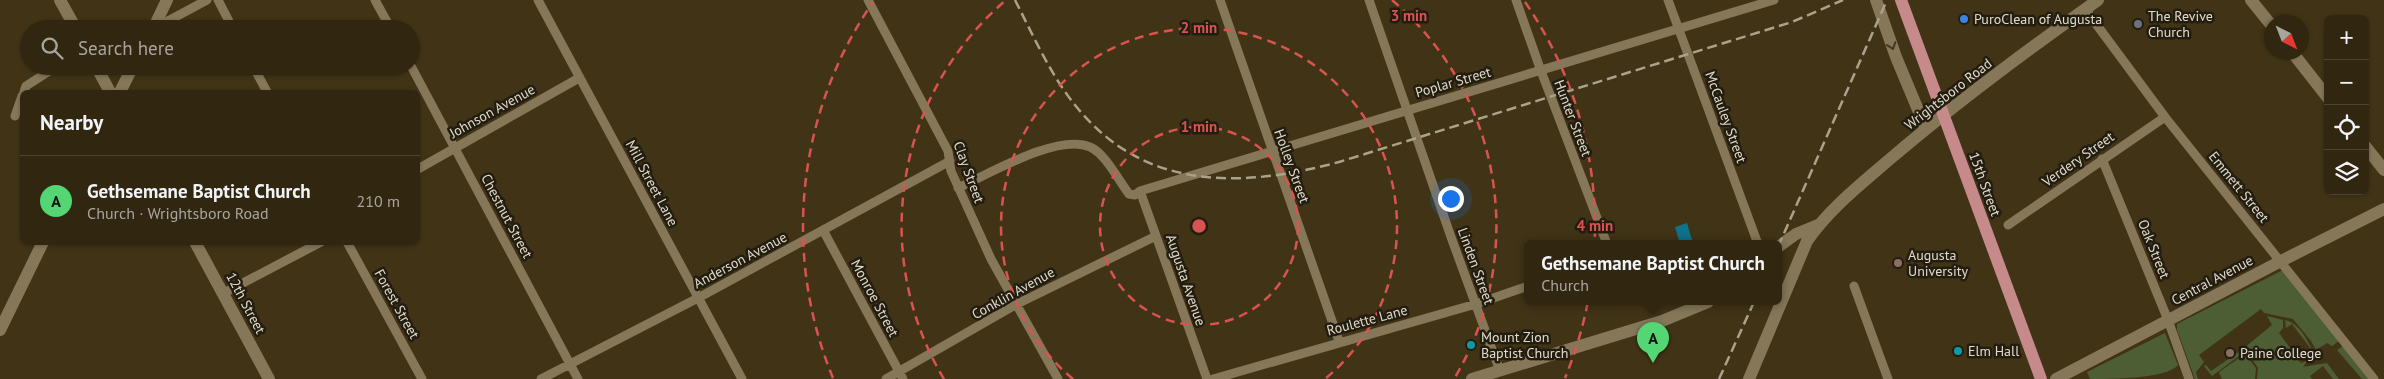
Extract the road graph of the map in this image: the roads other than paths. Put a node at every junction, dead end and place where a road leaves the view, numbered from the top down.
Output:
1 (60, 0) edge
2 (167, 0) edge
3 (207, 0) edge
4 (218, 0) edge
5 (375, 0) edge
6 (538, 0) edge
7 (868, 0) edge
8 (1220, 0) edge
9 (1369, 0) edge
10 (1516, 0) edge
11 (1668, 0) edge
12 (1774, 0) edge
13 (1876, 0) edge
14 (1901, 0) edge
15 (2098, 0) edge
16 (2251, 0) edge
17 (2085, 9) junction
18 (2264, 16) edge
19 (71, 20) edge
20 (157, 20) edge
21 (170, 20) edge
22 (228, 20) edge
23 (386, 20) edge
24 (1678, 28) junction
25 (2298, 60) edge
26 (1541, 71) junction
27 (43, 75) edge
28 (101, 75) edge
29 (128, 75) edge
30 (258, 75) edge
31 (416, 75) edge
32 (579, 78) junction
33 (24, 90) edge
34 (109, 90) edge
35 (121, 90) edge
36 (266, 90) edge
37 (2324, 93) edge
38 (20, 102) edge
39 (1406, 110) junction
40 (15, 116) dead end
41 (2165, 117) junction
42 (1926, 129) junction
43 (454, 148) junction
44 (2368, 150) edge
45 (1272, 151) junction
46 (2102, 159) junction
47 (950, 161) junction
48 (420, 168) edge
49 (2384, 170) edge
50 (958, 188) junction
51 (1140, 191) junction
52 (2384, 209) edge
53 (1821, 222) junction
54 (2008, 225) dead end
55 (823, 230) junction
56 (1156, 236) junction
57 (1605, 240) edge
58 (1757, 240) edge
59 (1782, 244) edge
60 (41, 245) edge
61 (197, 245) edge
62 (315, 245) edge
63 (350, 245) edge
64 (2280, 260) junction
65 (1854, 286) dead end
66 (1524, 287) edge
67 (224, 293) junction
68 (698, 298) junction
69 (1782, 300) edge
70 (1017, 304) junction
71 (1476, 304) junction
72 (1701, 305) edge
73 (1780, 305) edge
74 (2168, 320) junction
75 (1, 325) edge
76 (1339, 341) junction
77 (569, 363) junction
78 (1500, 370) junction
79 (901, 376) edge
80 (267, 379) edge
81 (422, 379) edge
82 (541, 379) edge
83 (578, 379) edge
84 (742, 379) edge
85 (886, 379) edge
86 (1058, 379) edge
87 (1207, 379) edge
88 (1213, 379) edge
89 (1472, 379) edge
90 (1749, 379) edge
91 (1888, 379) edge
92 (2041, 379) edge
93 (2056, 379) edge
94 (2188, 379) edge
95 (2374, 379) edge

1 - 19 main road
2 - 20 main road
3 - 21 street
4 - 22 street
5 - 23 street
6 - 32 street, Mill Street Lane
7 - 47 street, Clay Street
8 - 45 street, Holley Street
9 - 39 street, Linden Street
10 - 26 street, Hunter Street
11 - 24 street, McCauley Street
12 - 24 street, Poplar Street
13 -> 42 main road
14 - 92 main road, 15th Street
15 - 17 main road, Wrightsboro Road
16 - 18 main road
17 - 41 street, Emmett Street
17 - 42 main road, Wrightsboro Road
24 - 26 street, Poplar Street
24 - 58 street, McCauley Street
25 - 37 main road
26 - 39 street, Poplar Street
26 - 57 street, Hunter Street
27 - 33 street
28 - 34 main road
29 - 35 main road
30 - 36 street
31 - 43 street, Chestnut Street
32 - 43 street, Johnson Avenue
32 - 68 street, Mill Street Lane
38 - 40 street
39 - 45 street, Poplar Street
39 - 71 street, Linden Street
41 - 46 street, Verdery Street
41 - 64 street, Emmett Street
42 - 53 main road, Wrightsboro Road
43 - 48 street, Johnson Avenue
43 - 77 street, Chestnut Street
44 - 49 main road
45 - 51 street, Poplar Street
45 - 76 street, Holley Street
46 - 54 street, Verdery Street
46 - 74 street, Oak Street
47 - 50 street, Clay Street
47 - 55 street, Anderson Avenue
50 - 51 street
50 - 70 street, Clay Street
51 - 56 street, Augusta Avenue
52 - 64 main road, Central Avenue
53 - 59 main road, Wrightsboro Road
53 - 69 main road
55 - 68 street, Anderson Avenue
55 - 79 street, Monroe Street
56 - 70 street, Conklin Avenue
56 - 87 street, Augusta Avenue
60 - 75 main road
61 - 67 main road, 12th Street
62 - 67 street
63 - 81 street, Forest Street
64 - 74 main road, Central Avenue
64 - 95 street, Emmett Street
65 - 91 street
66 - 71 street, Roulette Lane
67 - 80 main road, 12th Street
68 - 77 street, Anderson Avenue
68 - 84 street, Mill Street Lane
70 - 79 street, Conklin Avenue
70 - 86 street, Clay Street
71 - 76 street, Roulette Lane
71 - 78 street, Linden Street
72 - 78 main road
73 - 90 main road
74 - 93 main road, Central Avenue
74 - 94 street, Oak Street
76 - 88 street, Roulette Lane
77 - 82 street, Anderson Avenue
77 - 83 street, Chestnut Street
78 - 89 main road
79 - 85 street, Conklin Avenue

